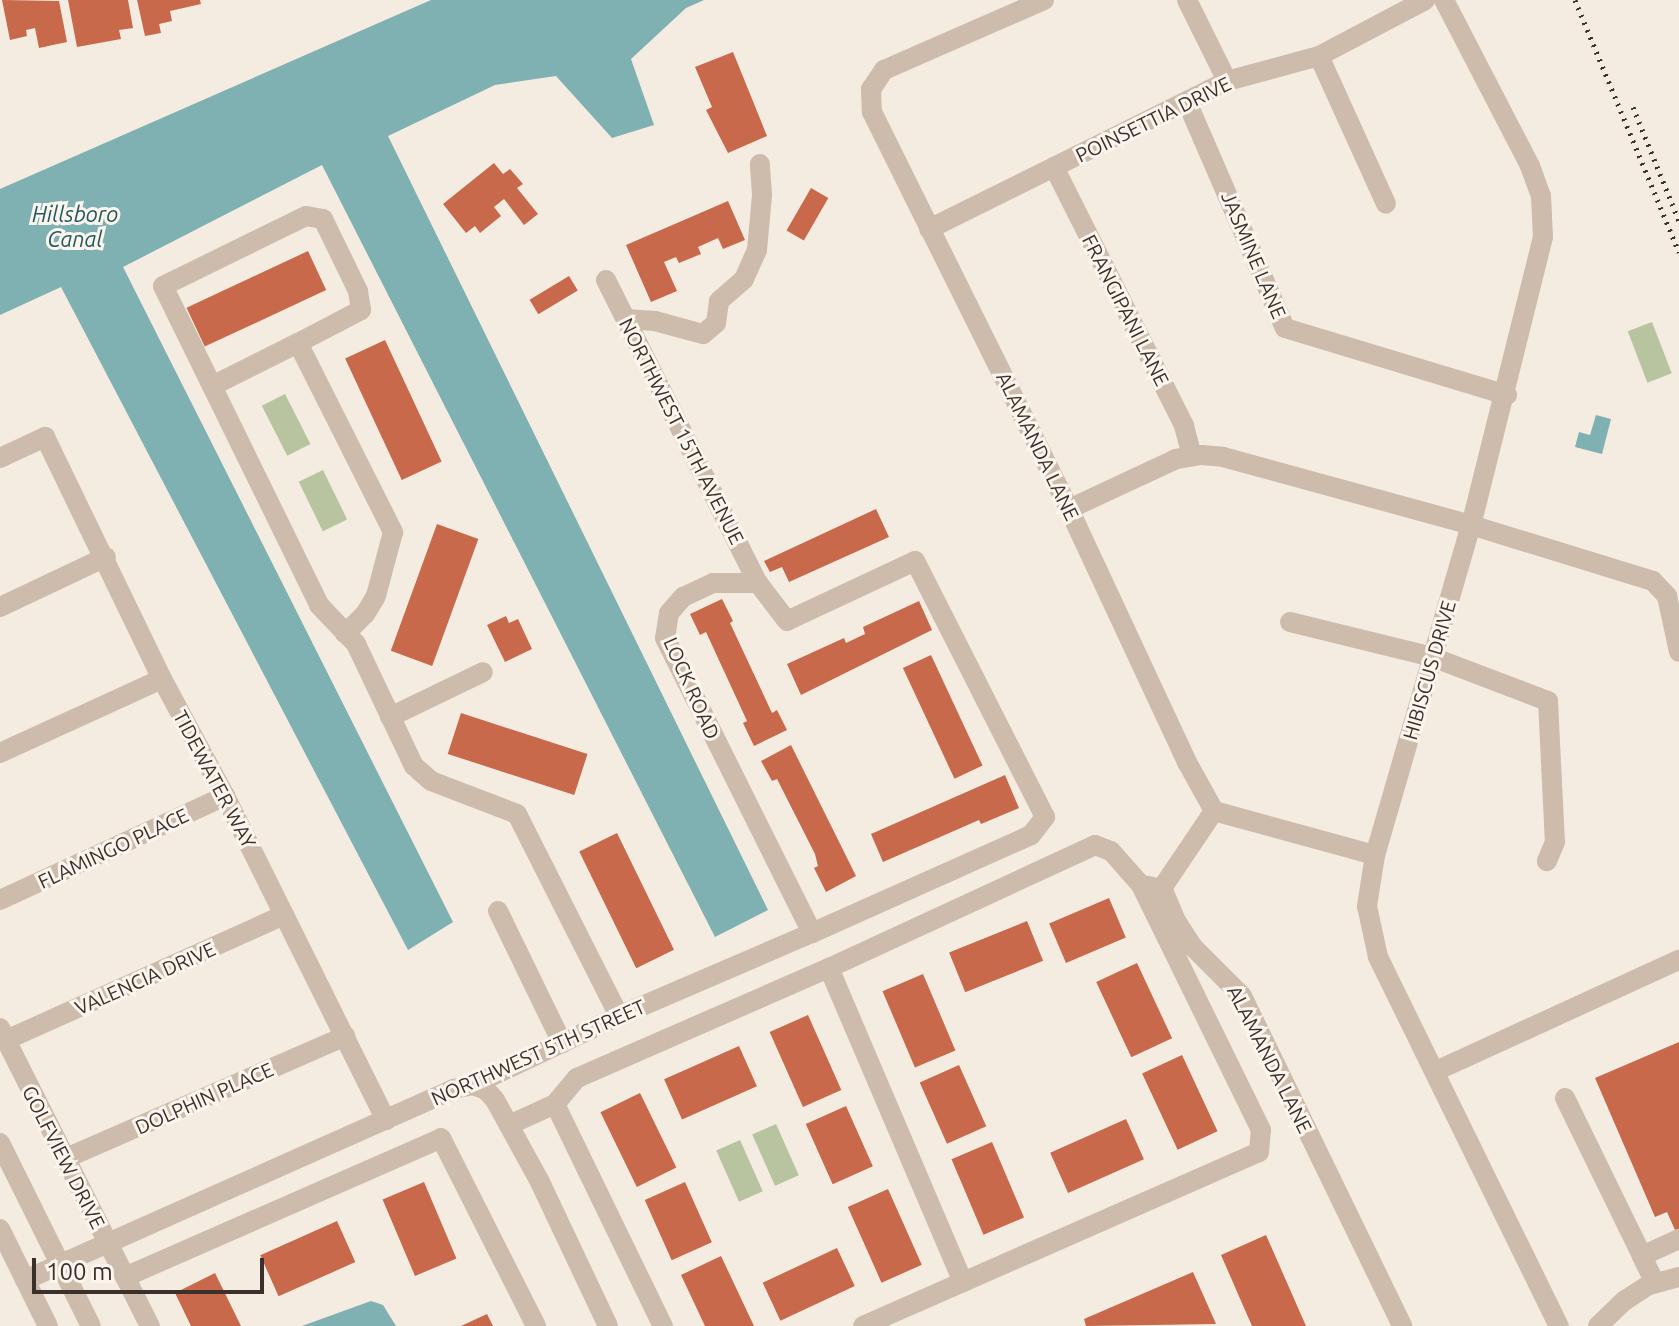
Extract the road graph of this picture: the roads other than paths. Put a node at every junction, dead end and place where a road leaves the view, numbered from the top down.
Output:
1 (1044, 0) edge
2 (1187, 0) edge
3 (1425, 0) edge
4 (1444, 0) edge
5 (1319, 56) junction
6 (1227, 81) junction
7 (1187, 102) junction
8 (760, 164) dead end
9 (1054, 167) junction
10 (1386, 204) dead end
11 (929, 229) junction
12 (606, 280) dead end
13 (626, 319) junction
14 (298, 343) junction
15 (212, 386) junction
16 (1507, 395) junction
17 (1192, 455) junction
18 (0, 458) edge
19 (1069, 509) junction
20 (1471, 525) junction
21 (106, 557) junction
22 (758, 583) junction
23 (0, 607) edge
24 (1290, 622) dead end
25 (345, 634) junction
26 (1679, 652) edge
27 (1432, 657) junction
28 (483, 672) dead end
29 (162, 679) junction
30 (390, 717) junction
31 (0, 753) edge
32 (225, 796) junction
33 (1214, 811) junction
34 (1375, 855) junction
35 (1547, 861) dead end
36 (1141, 885) junction
37 (1162, 888) junction
38 (0, 900) edge
39 (498, 911) dead end
40 (284, 915) junction
41 (812, 933) junction
42 (1679, 960) edge
43 (829, 968) junction
44 (619, 1016) junction
45 (3, 1034) edge
46 (345, 1036) junction
47 (562, 1043) junction
48 (1436, 1071) junction
49 (473, 1085) junction
50 (1565, 1098) dead end
51 (555, 1104) junction
52 (386, 1120) junction
53 (509, 1125) junction
54 (0, 1143) edge
55 (64, 1159) junction
56 (0, 1229) edge
57 (1679, 1239) edge
58 (108, 1241) junction
59 (1642, 1256) junction
60 (60, 1265) junction
61 (125, 1277) junction
62 (1679, 1277) edge
63 (25, 1280) junction
64 (963, 1282) junction
65 (1655, 1283) junction
66 (48, 1326) edge
67 (91, 1326) edge
68 (150, 1326) edge
69 (536, 1326) edge
70 (608, 1326) edge
71 (663, 1326) edge
72 (863, 1326) edge
73 (1402, 1326) edge
74 (1559, 1326) edge
75 (1598, 1326) edge

1 - 11 street, ALAMANDA LANE
2 - 6 street
3 - 5 street, POINSETTIA DRIVE
4 - 16 street, HIBISCUS DRIVE
5 - 6 street, POINSETTIA DRIVE
5 - 10 street
6 - 7 street, POINSETTIA DRIVE
7 - 9 street, POINSETTIA DRIVE
7 - 16 street, JASMINE LANE
8 - 13 street
9 - 11 street, POINSETTIA DRIVE
9 - 17 street, FRANGIPANI LANE
11 - 19 street, ALAMANDA LANE
12 - 13 street, NORTHWEST 15TH AVENUE
13 - 22 street, NORTHWEST 15TH AVENUE
14 - 15 street
14 - 15 street
14 - 25 street
15 - 25 street
16 - 20 street, HIBISCUS DRIVE
17 - 19 street
17 - 20 street
18 - 21 street, TIDEWATER WAY
19 - 33 street, ALAMANDA LANE
20 - 26 street
20 - 27 street, HIBISCUS DRIVE
21 - 23 street
21 - 29 street, TIDEWATER WAY
22 - 41 street, LOCK ROAD
22 - 41 street, NORTHWEST 5TH STREET
24 - 27 street
25 - 30 street
27 - 34 street, HIBISCUS DRIVE
27 - 35 street
28 - 30 street
29 - 31 street
29 - 32 street, TIDEWATER WAY
30 - 44 street
32 - 38 street, FLAMINGO PLACE
32 - 40 street, TIDEWATER WAY
33 - 34 street
33 - 37 street
34 - 48 street, HIBISCUS DRIVE
36 - 37 street
36 - 43 street
36 - 64 street
37 - 73 street, ALAMANDA LANE
39 - 47 street
40 - 45 street, VALENCIA DRIVE
40 - 46 street, TIDEWATER WAY
41 - 44 street, NORTHWEST 5TH STREET
42 - 48 street
43 - 51 street
43 - 64 street
44 - 47 street, NORTHWEST 5TH STREET
45 - 55 street, GOLFVIEW DRIVE
46 - 52 street, TIDEWATER WAY
46 - 55 street, DOLPHIN PLACE
47 - 49 street, NORTHWEST 5TH STREET
48 - 74 street, HIBISCUS DRIVE
49 - 52 street, NORTHWEST 5TH STREET
49 - 53 street
50 - 59 street
51 - 53 street
51 - 71 street
52 - 58 street, NORTHWEST 5TH STREET
53 - 70 street
54 - 60 street
55 - 58 street, GOLFVIEW DRIVE
56 - 63 street
57 - 59 street
58 - 60 street, NORTHWEST 5TH STREET
58 - 61 street, GOLFVIEW DRIVE
59 - 65 street
60 - 63 street, NORTHWEST 5TH STREET
60 - 67 street
61 - 68 street, GOLFVIEW DRIVE
61 - 69 street
62 - 65 street
63 - 66 street
64 - 72 street
65 - 75 street

